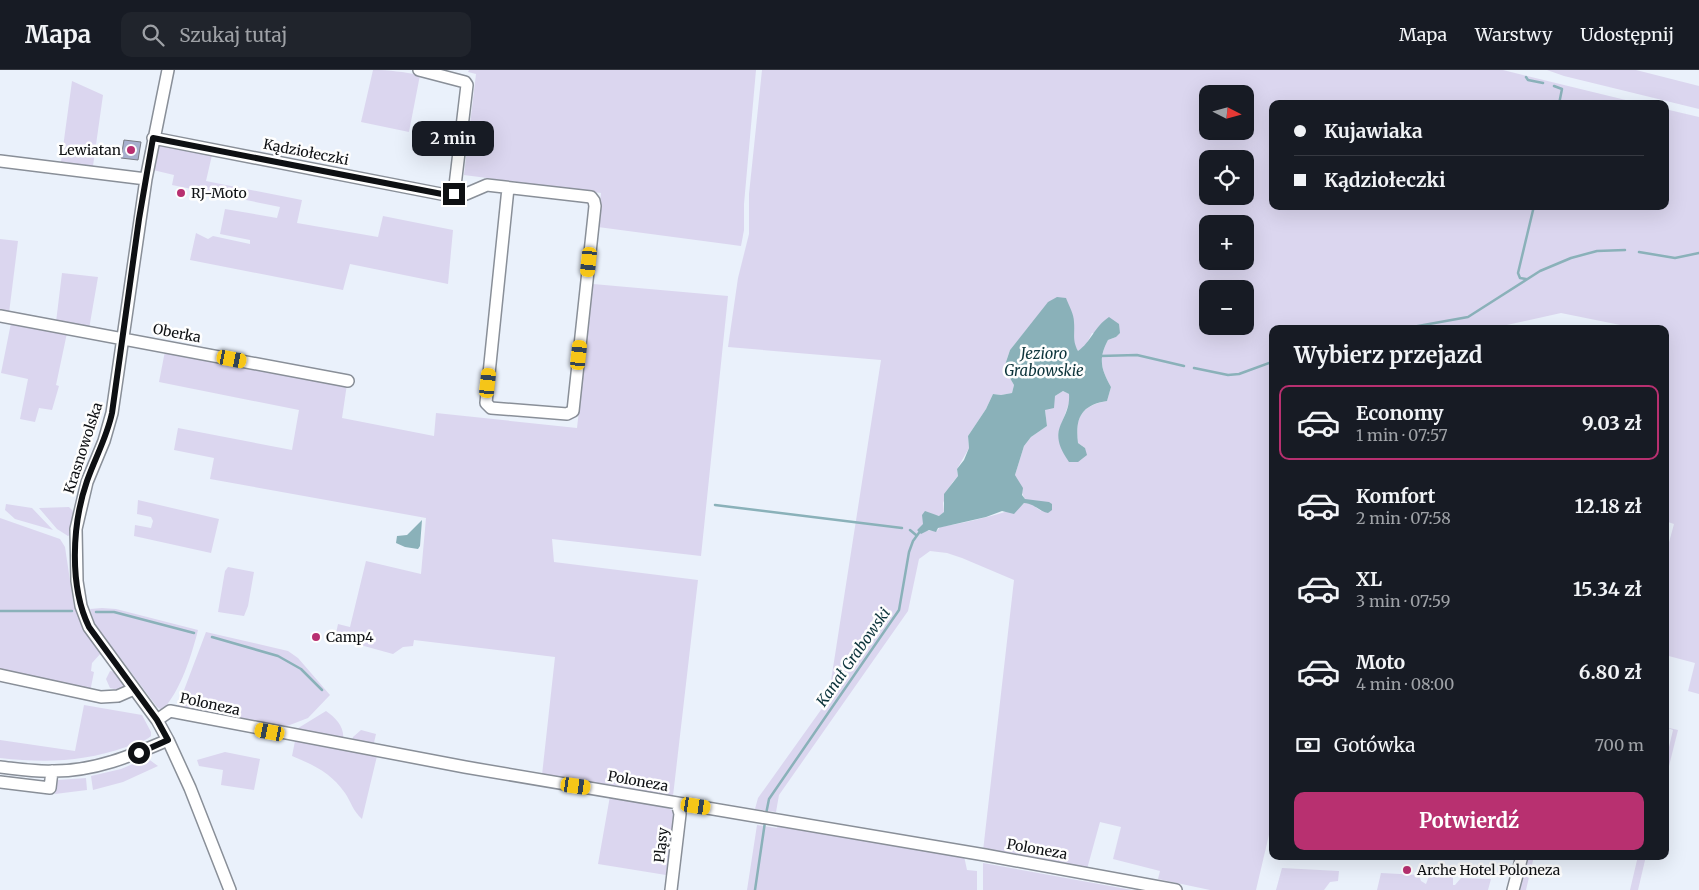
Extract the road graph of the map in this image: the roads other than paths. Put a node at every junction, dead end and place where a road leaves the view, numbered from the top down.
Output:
1 (168, 70) edge
2 (419, 70) edge
3 (153, 138) junction
4 (0, 161) edge
5 (146, 179) junction
6 (508, 188) junction
7 (454, 194) junction
8 (0, 316) edge
9 (122, 339) junction
10 (348, 381) dead end
11 (0, 675) edge
12 (134, 689) junction
13 (157, 720) junction
14 (168, 740) junction
15 (0, 767) edge
16 (52, 772) junction
17 (0, 782) edge
18 (677, 803) junction
19 (1521, 860) edge
20 (230, 890) edge
21 (671, 890) edge
22 (1176, 890) edge
23 (1513, 890) edge

1 - 3 street, Krasnowolska
2 - 7 street
3 - 5 street, Krasnowolska
3 - 7 street, Kądziołeczki
4 - 5 street
5 - 9 street, Krasnowolska
6 - 6 street, Kądziołeczki
6 - 7 street, Kądziołeczki
8 - 9 street, Oberka
9 - 10 street, Oberka
9 - 12 street, Krasnowolska
11 - 12 street
12 - 13 street, Krasnowolska
13 - 14 street, Krasnowolska
13 - 18 street, Poloneza
14 - 16 street
14 - 20 street, Krasnowolska
15 - 16 street
16 - 17 street
18 - 21 street, Pląsy
18 - 22 street, Poloneza
19 - 23 street

